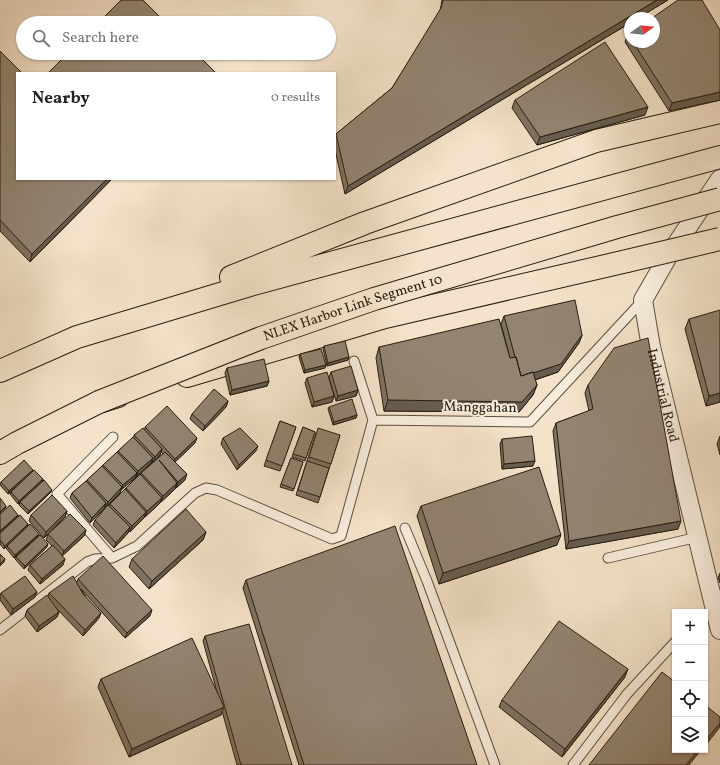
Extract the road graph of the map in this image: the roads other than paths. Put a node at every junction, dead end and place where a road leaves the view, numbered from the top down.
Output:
1 (720, 112) edge
2 (720, 157) edge
3 (720, 180) edge
4 (720, 199) edge
5 (720, 239) edge
6 (643, 300) junction
7 (77, 337) junction
8 (354, 361) dead end
9 (0, 370) edge
10 (99, 402) junction
11 (373, 420) junction
12 (113, 437) dead end
13 (0, 453) edge
14 (405, 528) dead end
15 (698, 537) junction
16 (112, 558) junction
17 (608, 558) dead end
18 (710, 613) edge
19 (0, 630) edge
20 (720, 630) edge
21 (672, 645) edge
22 (495, 765) edge
23 (573, 765) edge

1 - 7 highway
2 - 7 highway
3 - 6 street
4 - 10 highway, NLEX Harbor Link Segment 10, bridge
5 - 10 highway, bridge
6 - 11 lane, Manggahan
6 - 15 street, Industrial Road
7 - 9 highway
8 - 11 lane
10 - 13 highway, NLEX Harbor Link Segment 10
11 - 16 lane
12 - 16 lane
14 - 22 lane
15 - 17 lane
15 - 18 street, Industrial Road
16 - 19 lane
18 - 20 street, Industrial Road
21 - 23 lane

